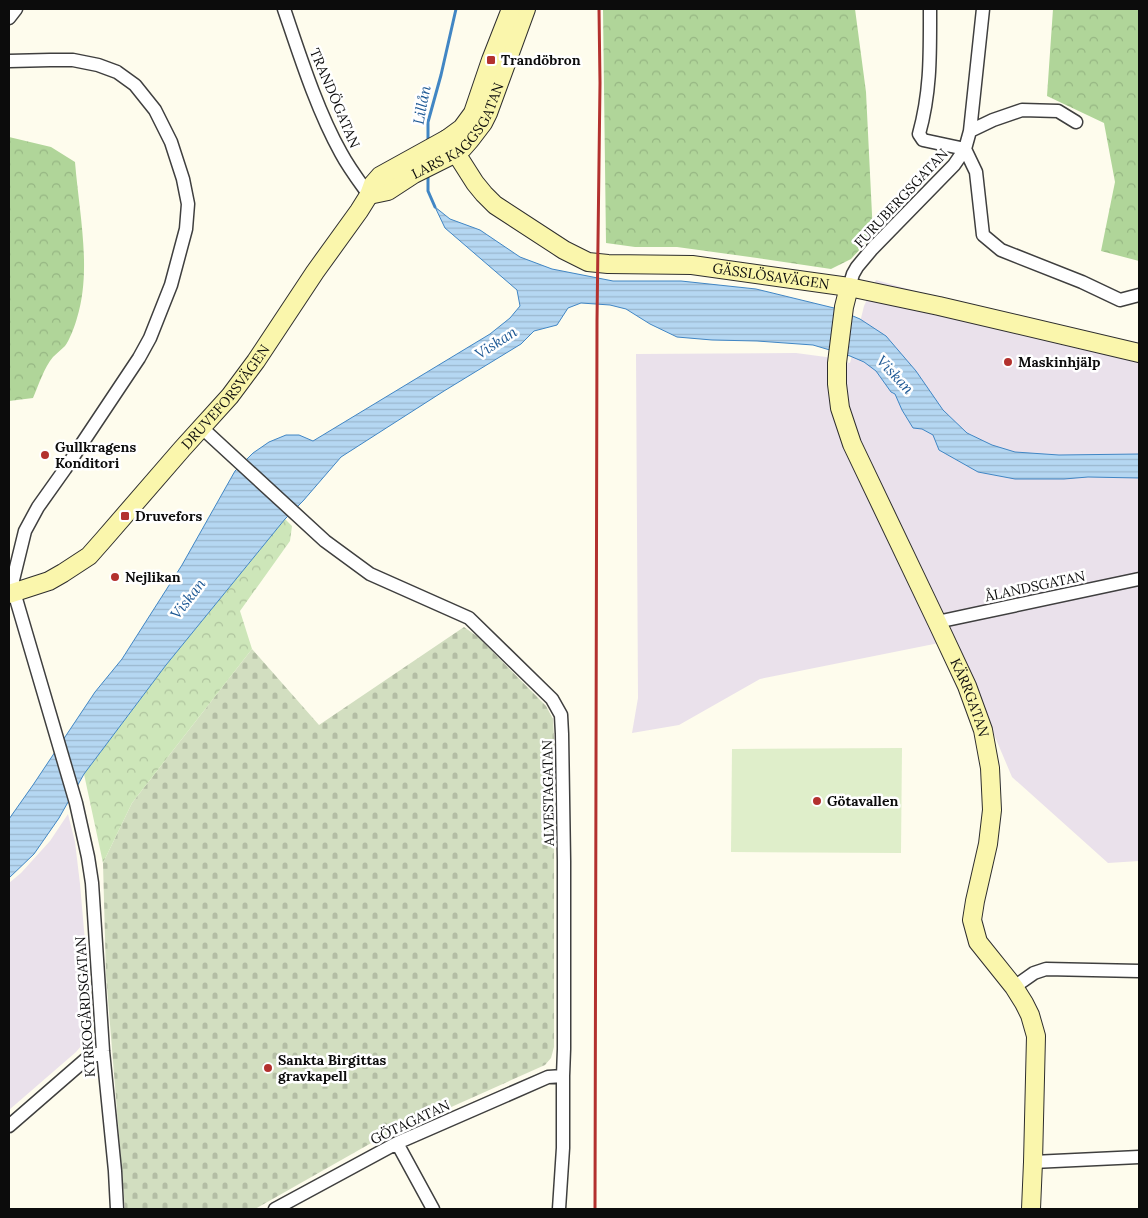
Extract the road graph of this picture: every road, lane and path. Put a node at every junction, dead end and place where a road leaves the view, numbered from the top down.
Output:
1 (16, 9) edge
2 (284, 9) edge
3 (511, 9) edge
4 (526, 9) edge
5 (930, 9) edge
6 (983, 9) edge
7 (9, 18) edge
8 (9, 62) edge
9 (1076, 122) dead end
10 (970, 131) junction
11 (445, 149) junction
12 (965, 149) junction
13 (369, 195) junction
14 (850, 287) junction
15 (1139, 295) edge
16 (1139, 354) edge
17 (201, 427) junction
18 (1139, 579) edge
19 (11, 593) edge
20 (937, 622) junction
21 (1139, 971) edge
22 (1014, 987) junction
23 (103, 1051) junction
24 (563, 1076) junction
25 (9, 1126) edge
26 (396, 1143) junction
27 (1139, 1157) edge
28 (1034, 1162) junction
29 (117, 1209) edge
30 (275, 1209) edge
31 (433, 1209) edge
32 (559, 1209) edge
33 (1031, 1209) edge

1 - 7 street
2 - 13 street, TRANDÖGATAN
3 - 11 street, LARS KAGGSGATAN
4 - 11 street, LARS KAGGSGATAN
5 - 12 street
6 - 10 street, FURUBERGSGATAN
8 - 19 street
9 - 10 street
10 - 12 street, FURUBERGSGATAN
11 - 13 street, DRUVEFORSVÄGEN
11 - 14 street, GÄSSLÖSAVÄGEN
12 - 14 street, FURUBERGSGATAN
12 - 15 street
13 - 17 street, DRUVEFORSVÄGEN
14 - 16 street, GÄSSLÖSAVÄGEN
14 - 20 street, KÄRRGATAN
17 - 19 street, DRUVEFORSVÄGEN
17 - 24 street, ALVESTAGATAN
18 - 20 street, ÅLANDSGATAN
19 - 23 street, KYRKOGÅRDSGATAN
20 - 22 street, KÄRRGATAN
21 - 22 street
22 - 28 street, KÄRRGATAN
23 - 25 street
23 - 29 street, KYRKOGÅRDSGATAN
24 - 26 street, GÖTAGATAN
24 - 32 street, ALVESTAGATAN
26 - 30 street, GÖTAGATAN
26 - 31 street
27 - 28 street
28 - 33 street, KÄRRGATAN

